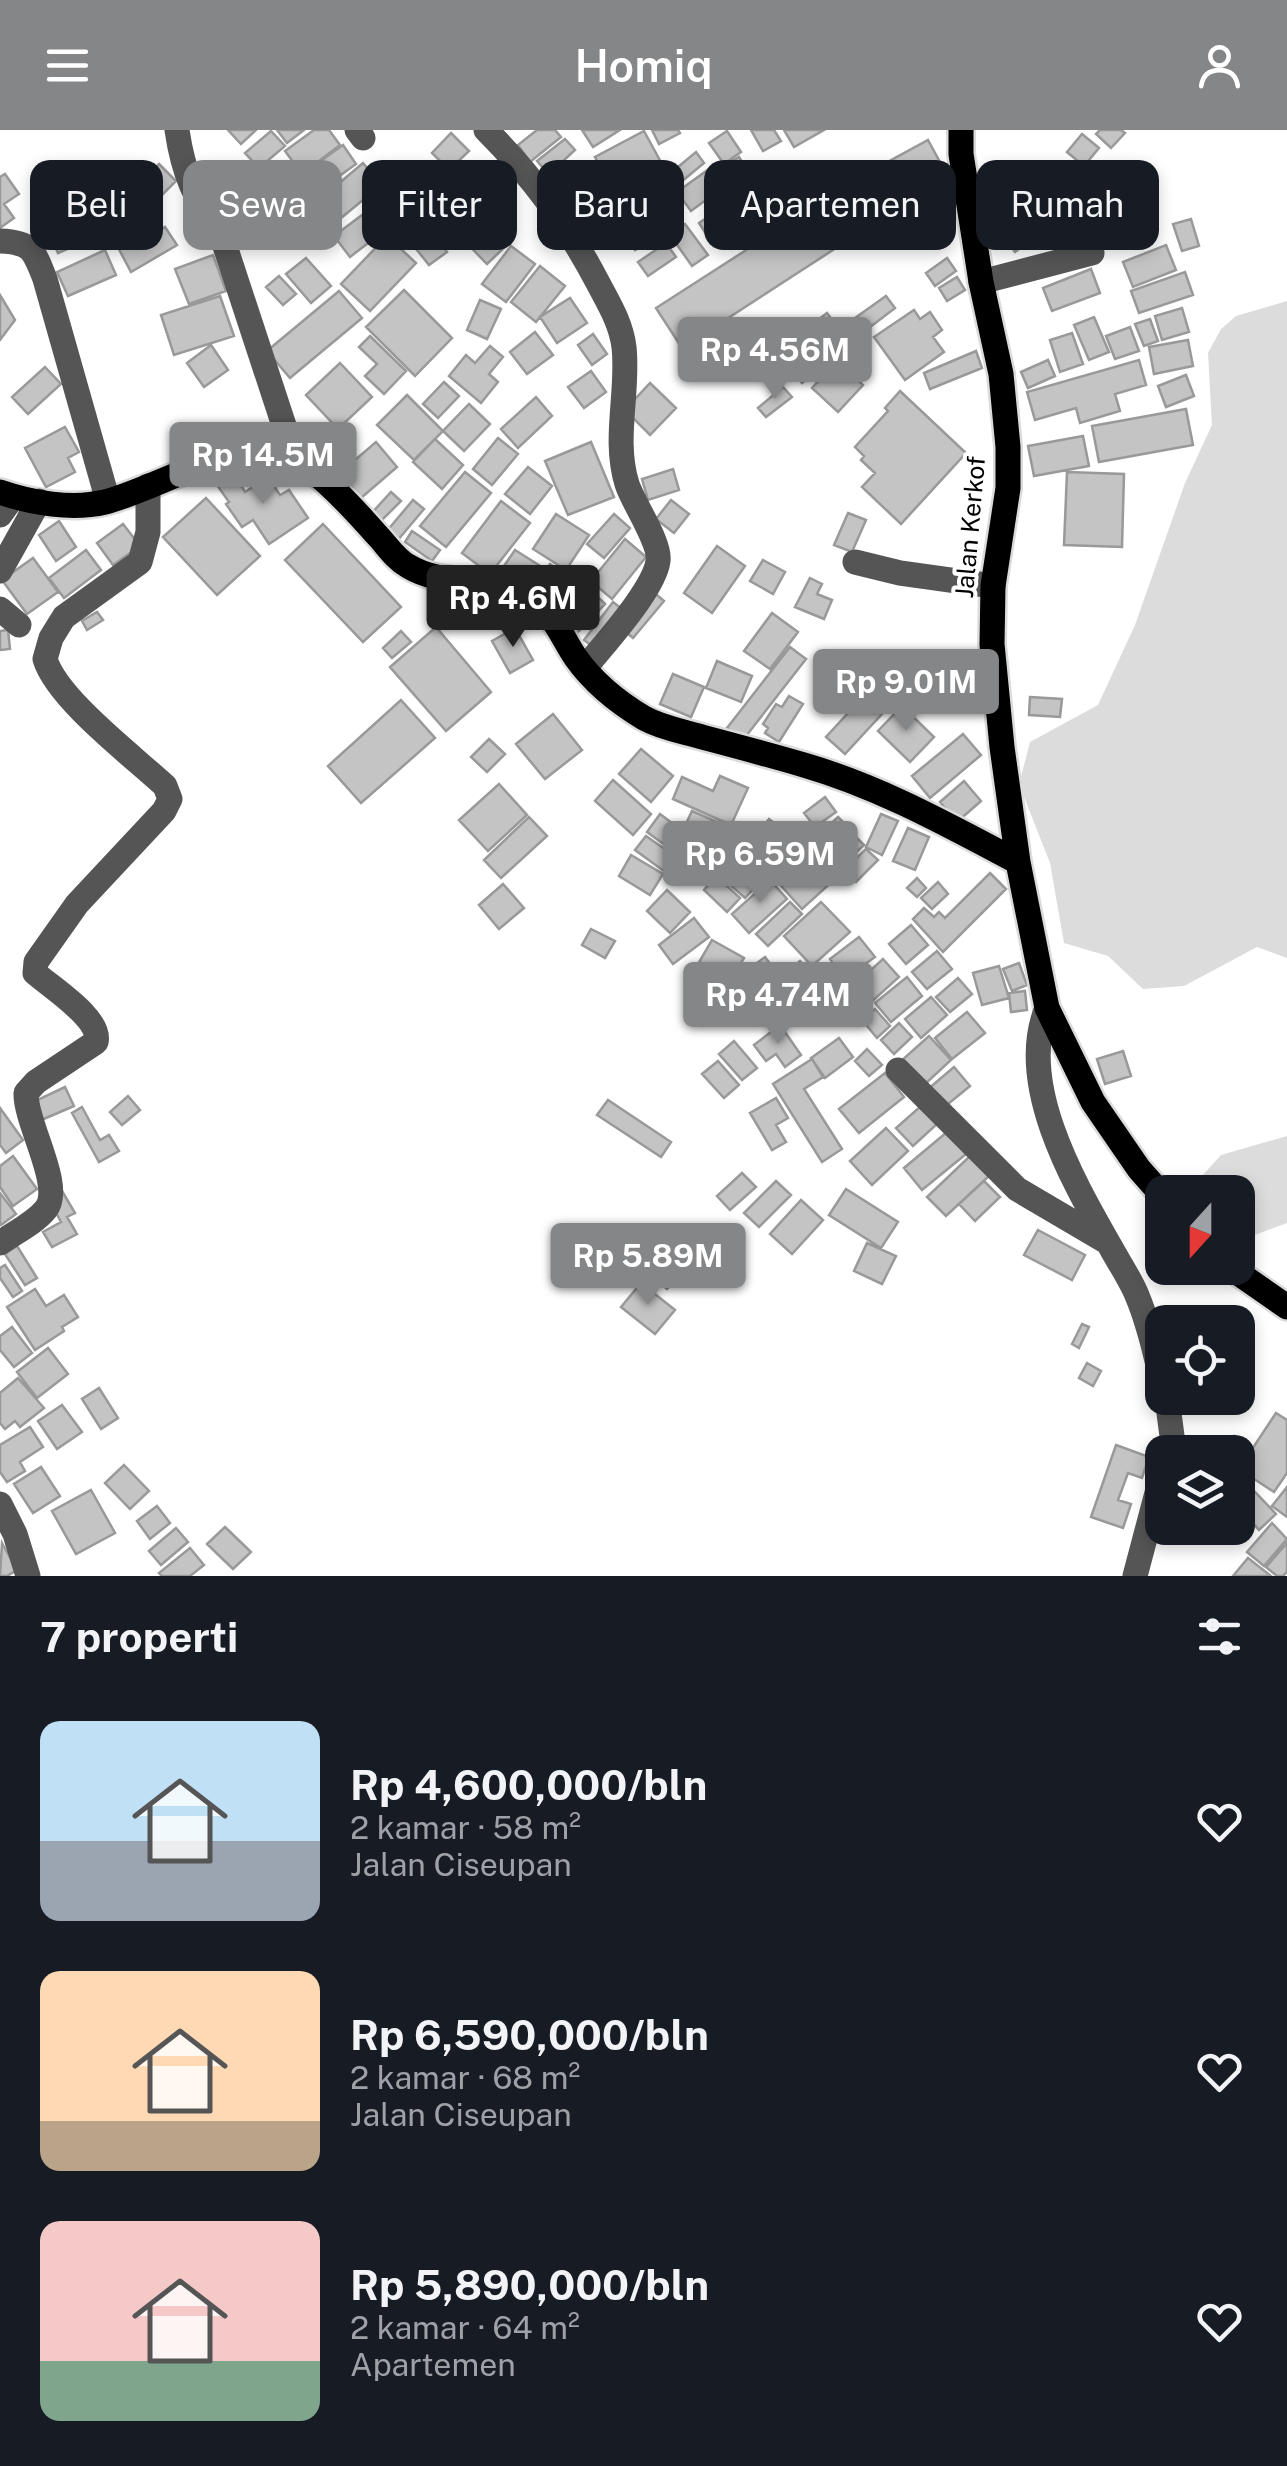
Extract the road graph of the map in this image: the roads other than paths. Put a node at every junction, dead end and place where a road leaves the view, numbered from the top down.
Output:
1 (178, 130) edge
2 (486, 130) edge
3 (961, 130) edge
4 (976, 208) edge
5 (971, 210) junction
6 (0, 241) edge
7 (1092, 254) dead end
8 (982, 282) junction
9 (294, 460) junction
10 (148, 486) junction
11 (13, 501) edge
12 (108, 501) junction
13 (855, 562) dead end
14 (0, 571) edge
15 (993, 586) junction
16 (585, 668) junction
17 (1018, 862) junction
18 (1047, 1008) junction
19 (898, 1070) dead end
20 (1145, 1176) edge
21 (1108, 1242) junction
22 (0, 1243) edge
23 (1255, 1285) edge
24 (1287, 1307) edge
25 (1145, 1325) edge
26 (0, 1504) edge
27 (1145, 1536) edge
28 (28, 1576) edge
29 (1134, 1576) edge

1 - 9 street
2 - 16 street
3 - 5 main road, Jalan Kerkof
4 - 5 street
5 - 8 main road, Jalan Kerkof
6 - 12 street
7 - 8 street
8 - 15 main road, Jalan Kerkof
9 - 10 main road
9 - 16 main road
10 - 12 main road
10 - 22 street
11 - 12 main road
11 - 14 street
13 - 15 street
15 - 17 main road, Jalan Kerkof
16 - 17 main road
17 - 18 main road, Jalan Kerkof
18 - 20 main road, Jalan Kerkof
18 - 21 street
19 - 21 street
21 - 25 street
23 - 24 main road
26 - 28 street
27 - 29 street

